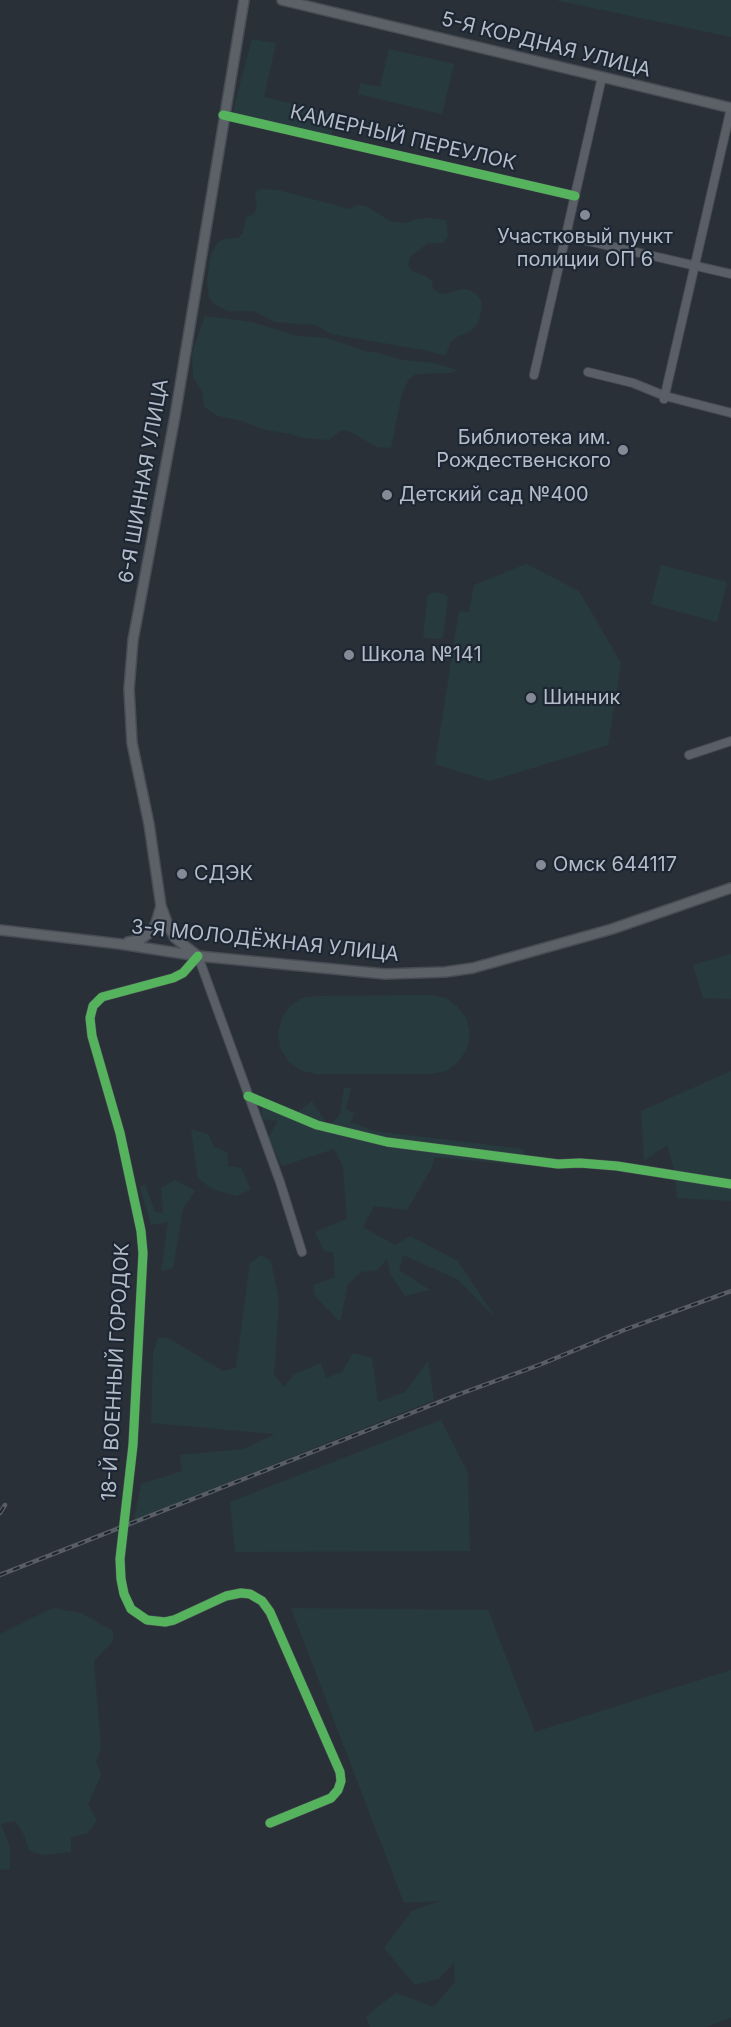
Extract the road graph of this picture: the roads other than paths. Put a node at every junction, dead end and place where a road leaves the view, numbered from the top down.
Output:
1 (244, 0) edge
2 (282, 0) edge
3 (602, 77) junction
4 (731, 108) edge
5 (224, 115) junction
6 (575, 196) junction
7 (566, 236) junction
8 (695, 265) junction
9 (731, 274) edge
10 (588, 372) dead end
11 (534, 375) dead end
12 (664, 397) junction
13 (731, 413) edge
14 (731, 741) edge
15 (689, 755) dead end
16 (731, 888) edge
17 (161, 906) junction
18 (0, 930) edge
19 (120, 944) junction
20 (198, 956) junction
21 (248, 1096) junction
22 (731, 1184) edge
23 (302, 1252) dead end
24 (270, 1823) dead end

1 - 5 main road, 6-Я ШИННАЯ УЛИЦА
2 - 3 main road, 5-Я КОРДНАЯ УЛИЦА
3 - 4 main road, 5-Я КОРДНАЯ УЛИЦА
3 - 6 street
4 - 8 street
5 - 6 street, КАМЕРНЫЙ ПЕРЕУЛОК
5 - 17 main road, 6-Я ШИННАЯ УЛИЦА
6 - 7 street
7 - 8 street
7 - 11 street
8 - 9 street
8 - 12 street
10 - 12 street
12 - 13 street
14 - 15 street
16 - 20 main road, 3-Я МОЛОДЁЖНАЯ УЛИЦА
17 - 19 main road
17 - 20 main road, 6-Я ШИННАЯ УЛИЦА
18 - 19 main road, 3-Я МОЛОДЁЖНАЯ УЛИЦА
19 - 20 main road, 3-Я МОЛОДЁЖНАЯ УЛИЦА
20 - 21 street
20 - 24 street, 18-Й ВОЕННЫЙ ГОРОДОК
21 - 22 street
21 - 23 street

